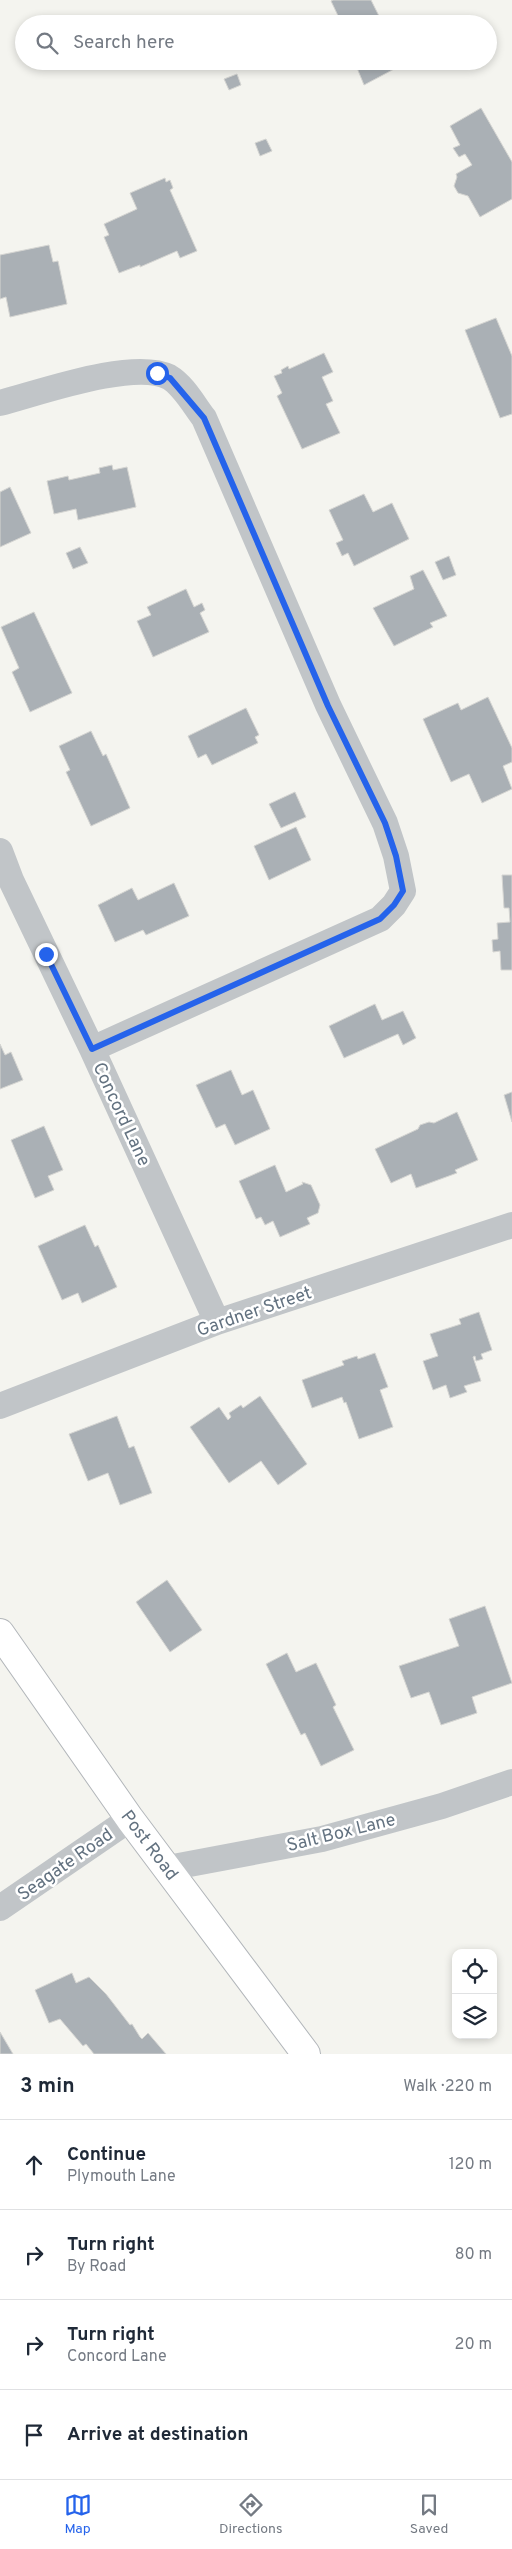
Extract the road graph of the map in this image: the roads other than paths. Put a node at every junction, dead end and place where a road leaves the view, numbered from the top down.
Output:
1 (0, 403) edge
2 (0, 852) edge
3 (92, 1049) junction
4 (512, 1224) edge
5 (217, 1322) junction
6 (0, 1406) edge
7 (0, 1633) edge
8 (512, 1782) edge
9 (130, 1819) junction
10 (168, 1868) junction
11 (0, 1908) edge
12 (306, 2054) edge

1 - 3 street
2 - 3 street, Concord Lane
3 - 5 street, Concord Lane
4 - 5 street, Gardner Street
5 - 6 street, Gardner Street
7 - 9 main road, Post Road
8 - 10 street, Salt Box Lane
9 - 10 main road, Post Road
9 - 11 street, Seagate Road
10 - 12 main road, Post Road

